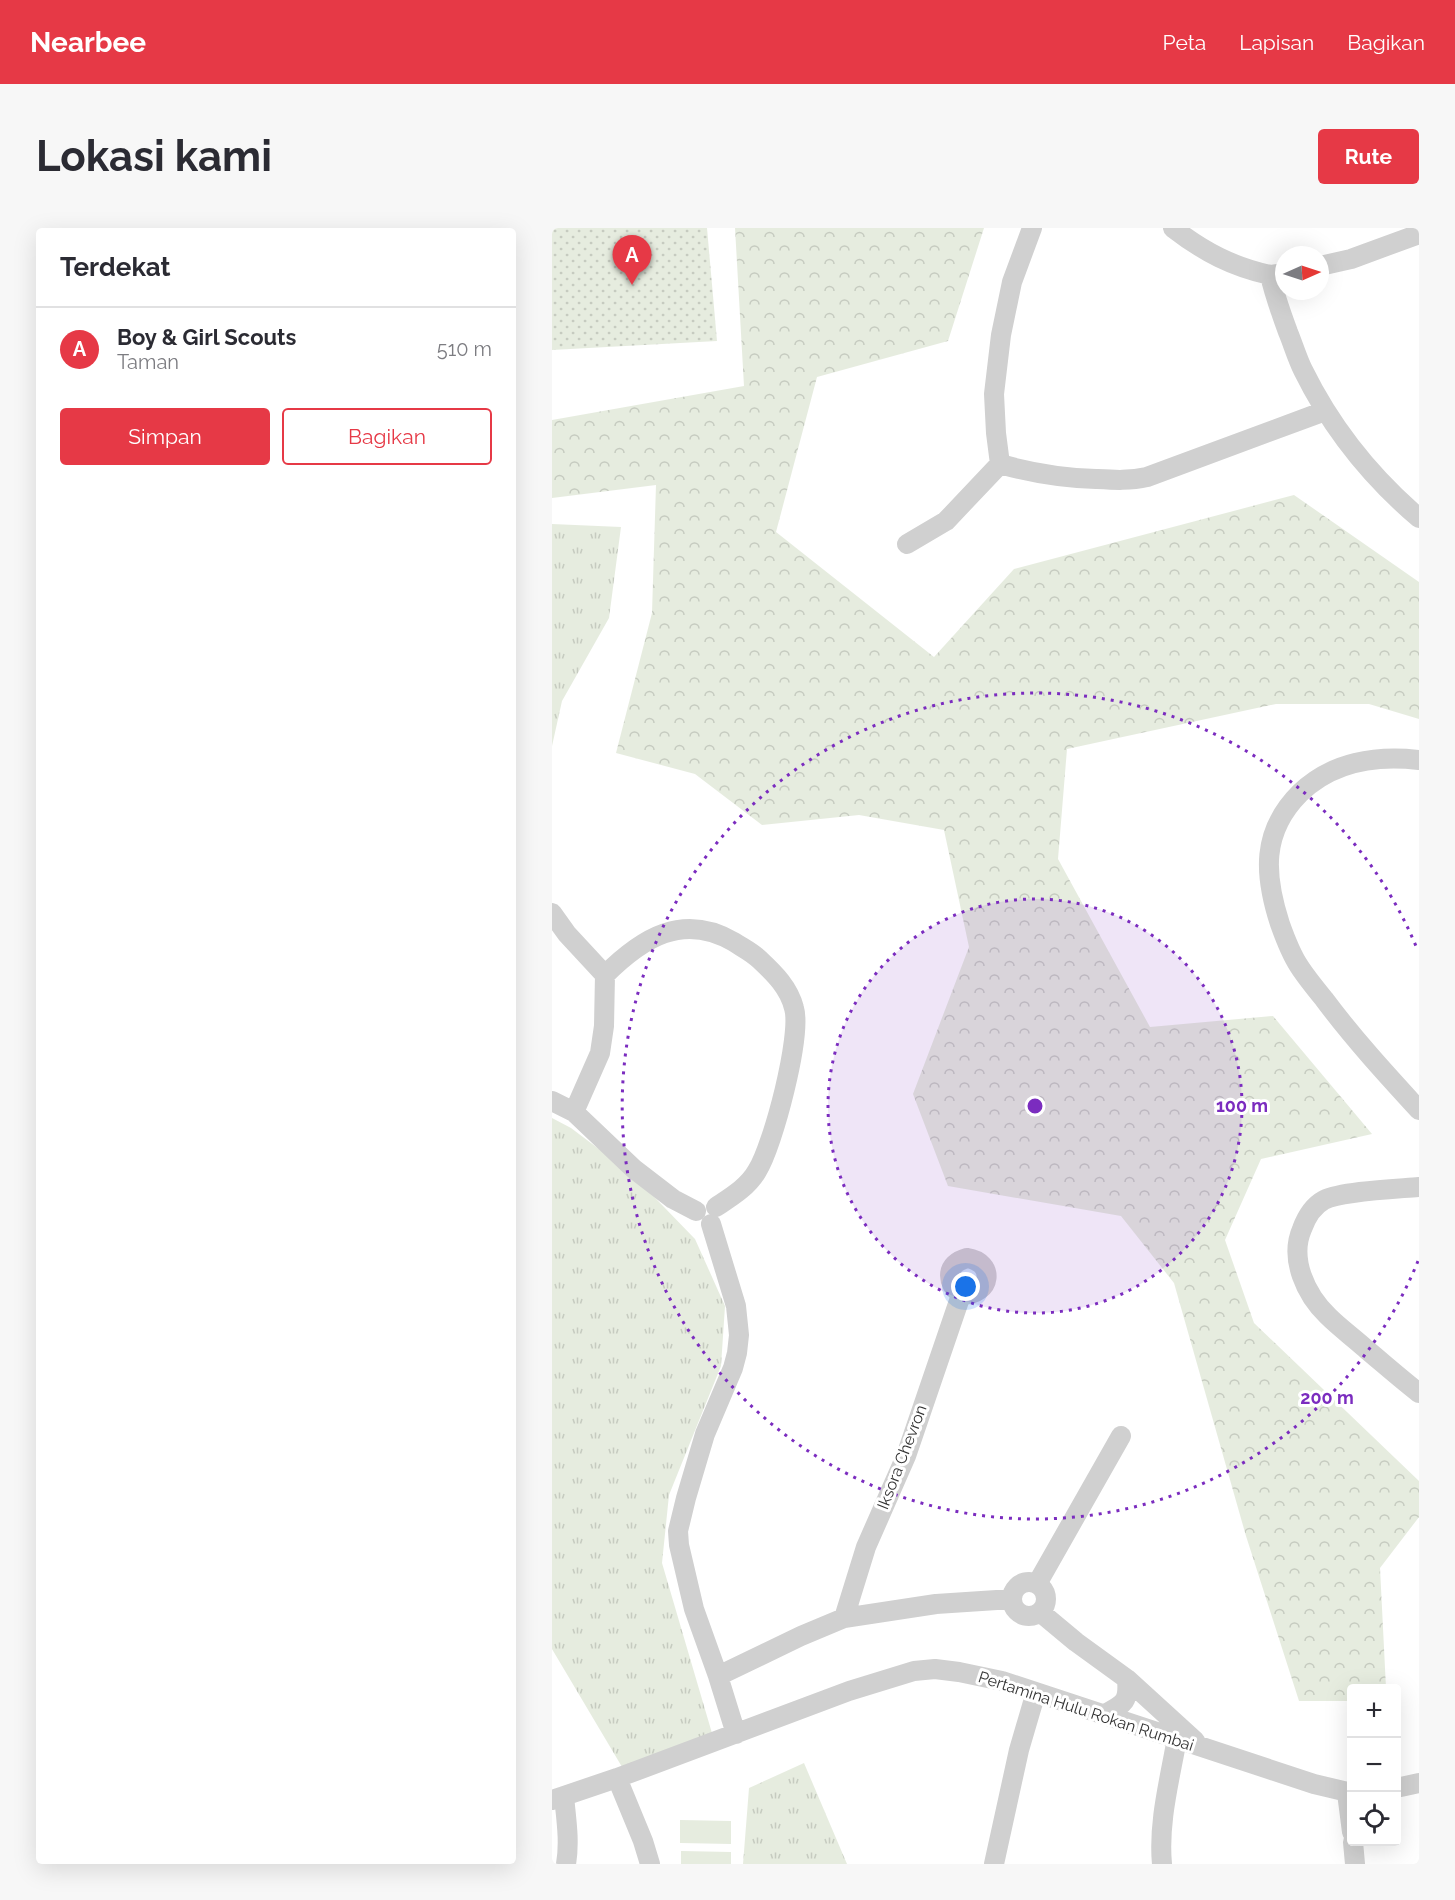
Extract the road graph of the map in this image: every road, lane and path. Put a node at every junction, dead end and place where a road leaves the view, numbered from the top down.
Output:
1 (1032, 228) edge
2 (1173, 228) edge
3 (1419, 234) edge
4 (1329, 264) edge
5 (1275, 274) edge
6 (1276, 300) edge
7 (1325, 411) junction
8 (1000, 464) junction
9 (1419, 518) edge
10 (907, 544) dead end
11 (1419, 760) edge
12 (552, 913) edge
13 (605, 975) junction
14 (552, 1101) edge
15 (1419, 1110) edge
16 (574, 1112) junction
17 (1419, 1186) edge
18 (713, 1216) junction
19 (961, 1295) dead end
20 (1419, 1394) edge
21 (1121, 1436) dead end
22 (1036, 1584) junction
23 (1012, 1599) junction
24 (1040, 1612) junction
25 (844, 1618) junction
26 (718, 1676) junction
27 (1127, 1679) junction
28 (1036, 1692) junction
29 (1105, 1714) junction
30 (736, 1734) junction
31 (1177, 1738) junction
32 (1203, 1748) junction
33 (611, 1780) junction
34 (1419, 1783) edge
35 (1401, 1787) edge
36 (1347, 1792) edge
37 (558, 1798) edge
38 (1353, 1846) edge
39 (567, 1864) edge
40 (638, 1864) edge
41 (650, 1864) edge
42 (994, 1864) edge
43 (1162, 1864) edge
44 (1355, 1864) edge

1 - 8 street
2 - 5 street
3 - 4 street
6 - 7 street
7 - 8 street
7 - 9 street
8 - 10 street
11 - 15 street
12 - 13 street
13 - 16 street
13 - 18 street
14 - 16 street
16 - 18 street
17 - 20 street
18 - 26 street
19 - 25 street, Iksora Chevron
21 - 22 street
22 - 23 street
22 - 24 street
23 - 24 street
23 - 25 street
24 - 27 street
25 - 26 street
26 - 30 street
27 - 29 street
27 - 32 street
28 - 29 street, Pertamina Hulu Rokan Rumbai
28 - 30 street, Pertamina Hulu Rokan Rumbai
28 - 42 street
29 - 31 street, Pertamina Hulu Rokan Rumbai
30 - 33 street, Pertamina Hulu Rokan Rumbai
31 - 32 street, Pertamina Hulu Rokan Rumbai
31 - 43 street
32 - 36 street, Pertamina Hulu Rokan Rumbai
33 - 37 street, Pertamina Hulu Rokan Rumbai
33 - 40 street
33 - 41 street
34 - 35 street
37 - 39 street
38 - 44 street

